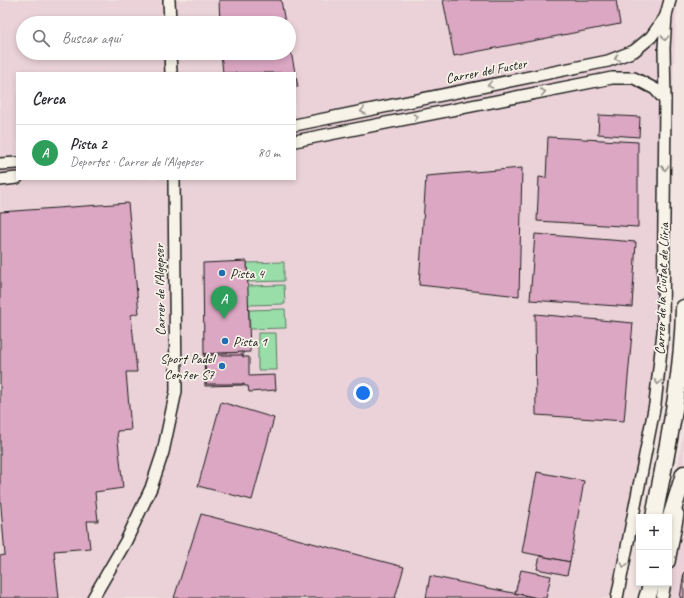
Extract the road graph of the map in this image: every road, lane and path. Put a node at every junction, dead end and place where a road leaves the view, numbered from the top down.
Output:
1 (169, 0) edge
2 (670, 0) edge
3 (666, 15) junction
4 (170, 16) edge
5 (170, 60) edge
6 (171, 72) edge
7 (665, 100) junction
8 (296, 125) edge
9 (296, 141) edge
10 (16, 163) edge
11 (0, 164) edge
12 (16, 178) edge
13 (0, 180) edge
14 (174, 180) edge
15 (684, 308) edge
16 (684, 474) edge
17 (684, 480) edge
18 (655, 514) edge
19 (672, 514) edge
20 (671, 550) edge
21 (640, 586) edge
22 (651, 586) edge
23 (664, 586) edge
24 (93, 598) edge
25 (618, 598) edge
26 (638, 598) edge
27 (647, 598) edge
28 (662, 598) edge

1 - 4 street
2 - 3 street, Carrer de la Ciutat de Llíria
3 -> 7 street, Carrer de la Ciutat de Llíria
3 -> 8 street, Carrer del Fuster
5 - 6 street
9 -> 7 street
7 -> 25 street, Carrer de la Ciutat de Llíria
10 - 11 street
12 - 13 street
14 - 24 street, Carrer de l'Algepser
15 - 18 street, Carrer de la Ciutat de Llíria
16 - 19 street
17 - 20 street
21 - 26 street
22 - 27 street
23 - 28 street

